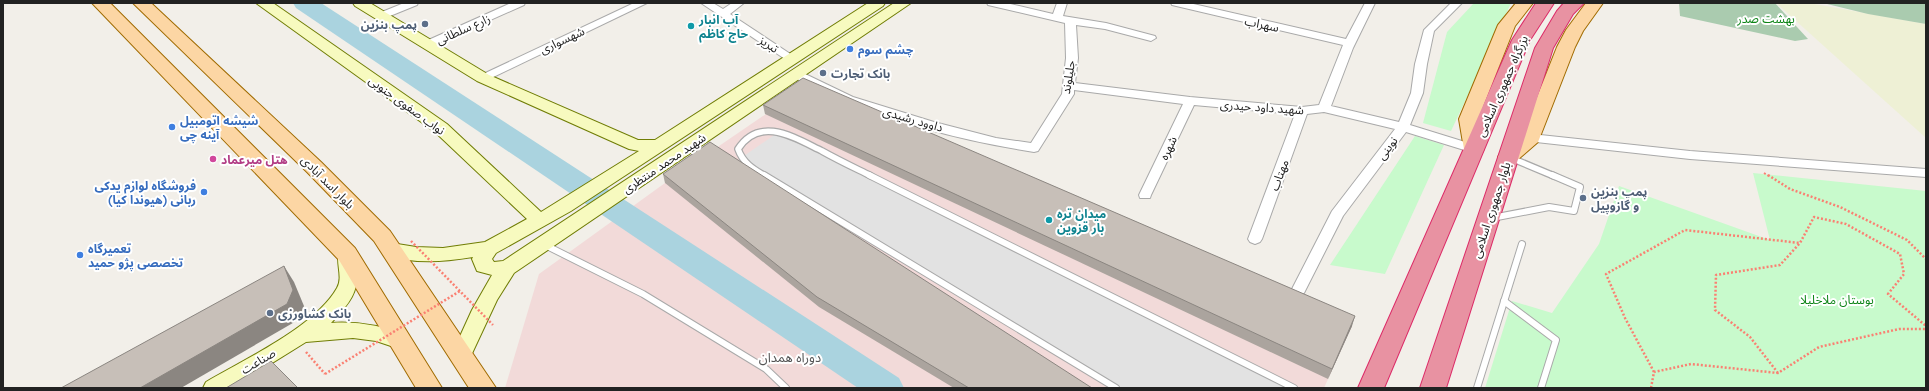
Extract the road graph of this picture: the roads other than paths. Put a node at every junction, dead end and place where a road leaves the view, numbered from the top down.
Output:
1 (100, 3) edge
2 (141, 3) edge
3 (263, 3) edge
4 (360, 3) edge
5 (412, 3) edge
6 (520, 3) edge
7 (642, 3) edge
8 (706, 3) edge
9 (739, 3) edge
10 (878, 3) edge
11 (904, 3) edge
12 (992, 3) edge
13 (1062, 3) edge
14 (1176, 3) edge
15 (1370, 3) edge
16 (1457, 3) edge
17 (1525, 3) edge
18 (1545, 3) edge
19 (1575, 3) edge
20 (1595, 3) edge
21 (723, 14) junction
22 (381, 16) junction
23 (1057, 18) junction
24 (1070, 21) junction
25 (1151, 38) dead end
26 (1350, 43) junction
27 (428, 44) junction
28 (792, 59) junction
29 (212, 71) junction
30 (797, 74) junction
31 (483, 78) junction
32 (181, 84) junction
33 (1069, 86) junction
34 (231, 89) junction
35 (1190, 101) junction
36 (199, 103) junction
37 (1324, 108) junction
38 (1302, 111) junction
39 (1403, 127) junction
40 (1531, 138) junction
41 (1034, 148) joint
42 (1474, 149) junction
43 (631, 155) junction
44 (1508, 157) junction
45 (1926, 173) edge
46 (1145, 195) dead end
47 (537, 217) junction
48 (1488, 219) junction
49 (1255, 238) dead end
50 (544, 244) junction
51 (1522, 244) dead end
52 (489, 248) junction
53 (391, 250) junction
54 (347, 254) junction
55 (507, 268) junction
56 (1299, 289) dead end
57 (1504, 301) junction
58 (400, 341) junction
59 (305, 344) junction
60 (462, 356) junction
61 (214, 388) edge
62 (429, 388) edge
63 (483, 388) edge
64 (786, 388) edge
65 (1116, 388) edge
66 (1294, 388) edge
67 (1371, 388) edge
68 (1433, 388) edge
69 (1477, 388) edge
70 (1541, 388) edge

1 - 32 main road
2 - 29 main road, بلوار اسد آبادی
3 - 47 main road, نواب صفوی جنوبی
4 - 22 main road
5 - 22 street
6 - 27 street, زارع سلطانی
7 - 31 street, شهسواری
8 - 21 street, تبریز
9 - 21 street
10 - 28 main road, شهید محمد منتظری
11 - 30 main road, شهید محمد منتظری
12 - 23 street
13 - 23 street
14 - 26 street, سهراب
15 - 26 street
16 - 39 street, نوینی
17 - 42 main road
18 - 42 highway, بزرگراه جمهوری اسلامی
19 - 44 highway, بزرگراه جمهوری اسلامی
20 - 40 main road, بلوار جمهوری اسلامی
21 - 28 street, تبریز
22 - 27 main road
23 - 24 street
24 - 25 street
24 - 33 street, جلیلوند
26 - 37 street
27 - 31 main road
28 - 43 main road, شهید محمد منتظری
29 - 32 main road
29 - 34 main road, بلوار اسد آبادی
30 - 41 street, داوود رشیدی
30 - 50 main road, شهید محمد منتظری
31 - 43 main road
32 - 36 main road
33 - 35 street, شهید داود حیدری
33 - 41 street, جلیلوند
34 - 36 main road
34 - 53 main road, بلوار اسد آبادی
35 - 38 street, شهید داود حیدری
35 - 46 street, شهره
36 - 54 main road
37 - 38 street, شهید داود حیدری
37 - 39 street, شهید داود حیدری
38 - 49 street, مهتاب
39 - 42 street, شهید داود حیدری
39 - 56 street, نوینی
40 - 44 main road, بلوار جمهوری اسلامی
40 - 45 street
42 - 67 highway
43 - 47 main road, شهید محمد منتظری
44 - 48 highway, بلوار جمهوری اسلامی
44 - 48 lane
47 - 52 main road, شهید محمد منتظری
48 - 68 highway, بلوار جمهوری اسلامی
50 - 55 main road, شهید محمد منتظری
50 - 64 lane
51 - 57 lane
52 - 53 main road, شهید محمد منتظری
52 - 55 main road
53 - 60 main road, بلوار اسد آبادی
54 - 58 main road
54 - 59 main road, صناعت
55 - 60 main road, شهید محمد منتظری
57 - 69 lane
57 - 70 lane
58 - 59 main road
58 - 62 main road
59 - 61 main road, صناعت
60 - 63 main road, بلوار اسد آبادی
65 - 66 lane

